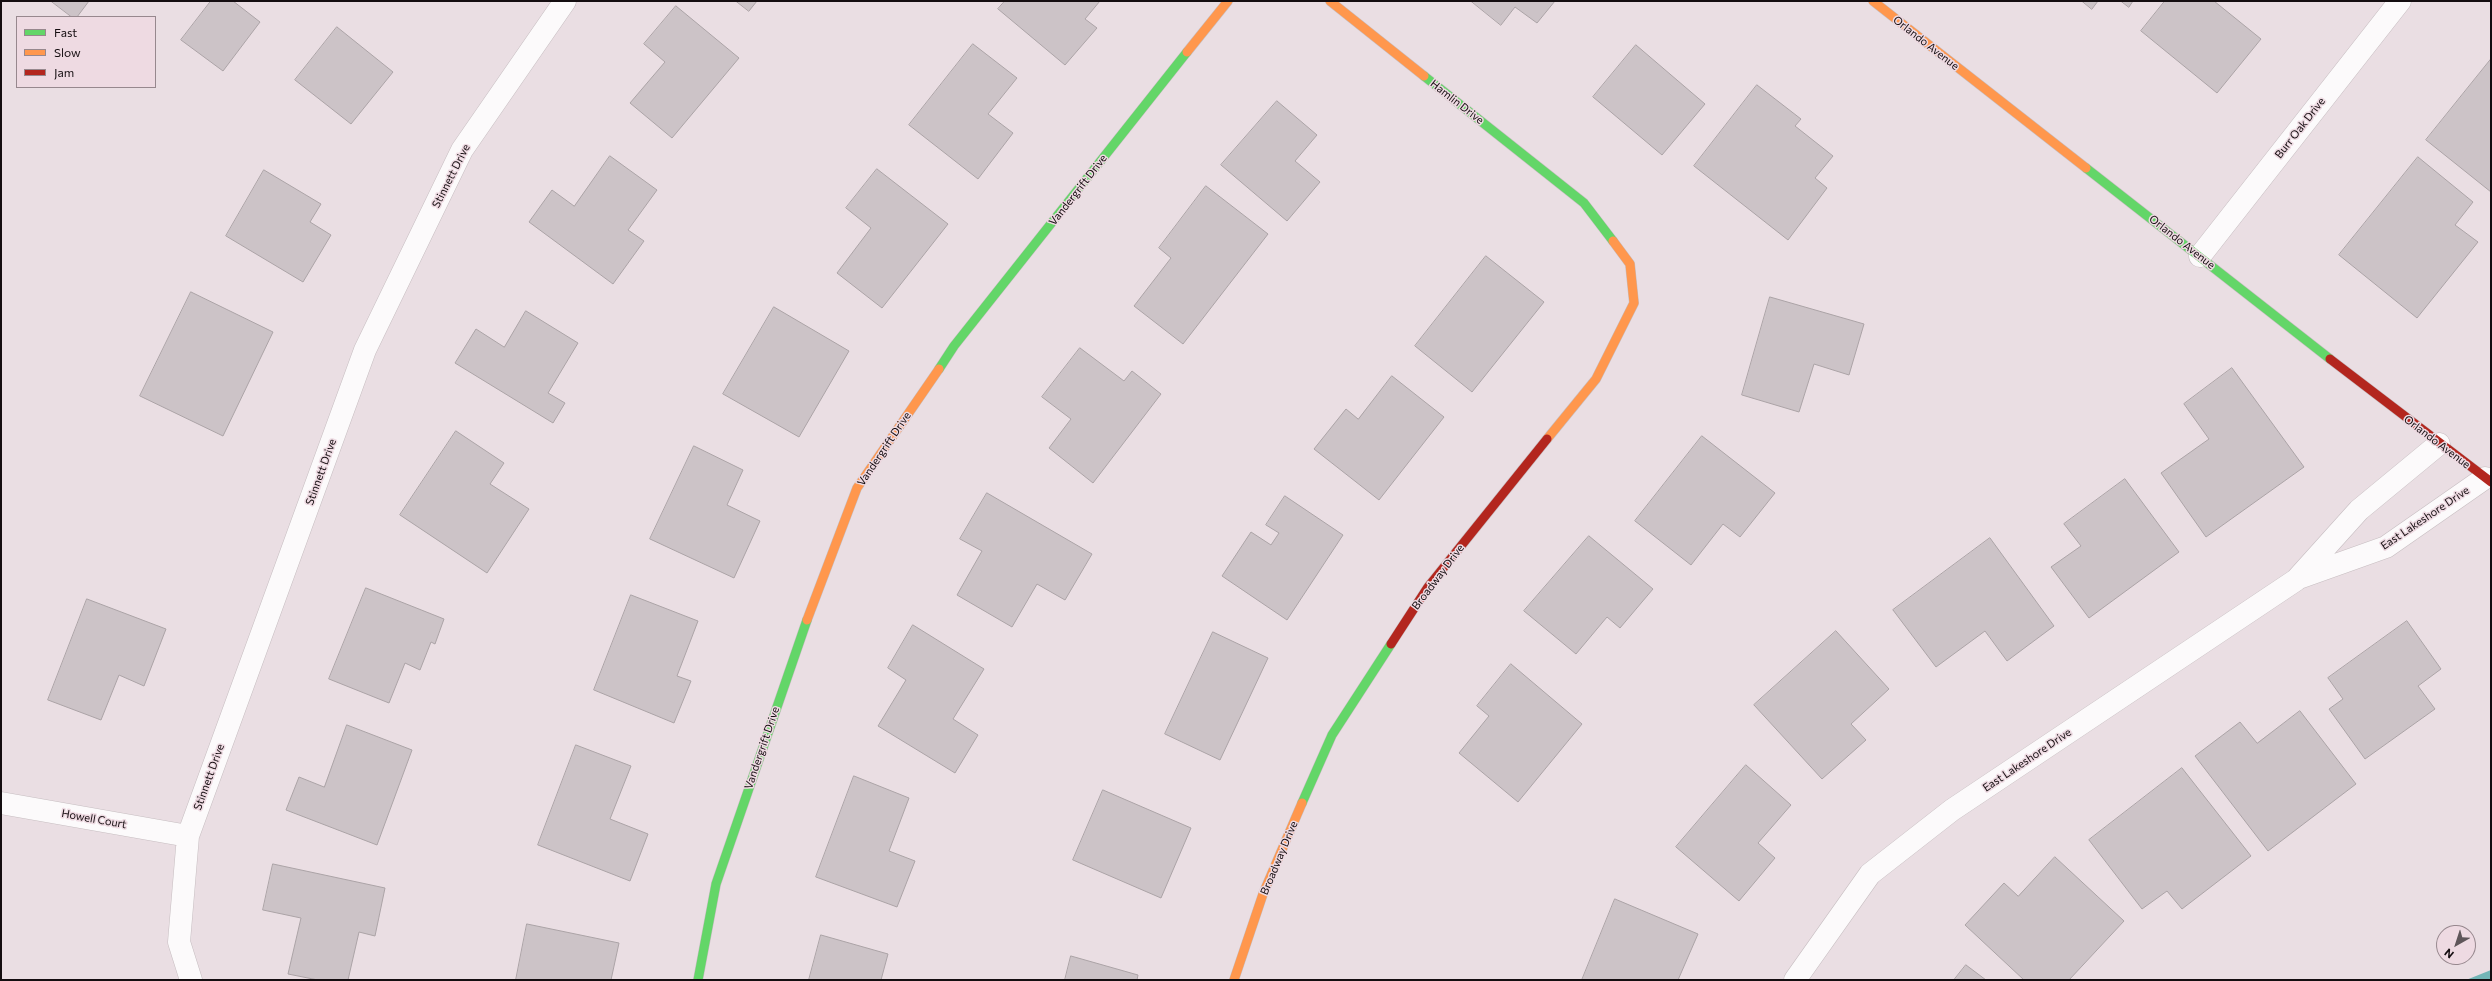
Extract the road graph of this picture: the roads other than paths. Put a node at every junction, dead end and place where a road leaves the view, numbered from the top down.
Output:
1 (565, 1) edge
2 (1228, 1) edge
3 (1330, 1) edge
4 (1873, 1) edge
5 (2398, 2) edge
6 (1584, 203) joint
7 (2200, 256) junction
8 (2439, 444) junction
9 (2488, 480) edge
10 (2296, 580) junction
11 (1, 803) edge
12 (188, 836) junction
13 (191, 980) edge
14 (698, 980) edge
15 (1234, 980) edge
16 (1795, 980) edge

1 - 12 street, Stinnett Drive
2 - 14 street, Vandergrift Drive
3 - 6 street, Hamlin Drive
4 - 7 street, Orlando Avenue
5 - 7 street, Burr Oak Drive
6 - 15 street, Broadway Drive
7 - 8 street, Orlando Avenue
8 - 9 street, Orlando Avenue
8 - 10 street, East Lakeshore Drive
9 - 10 street, East Lakeshore Drive
10 - 16 street, East Lakeshore Drive
11 - 12 street, Howell Court
12 - 13 street, Stinnett Drive

